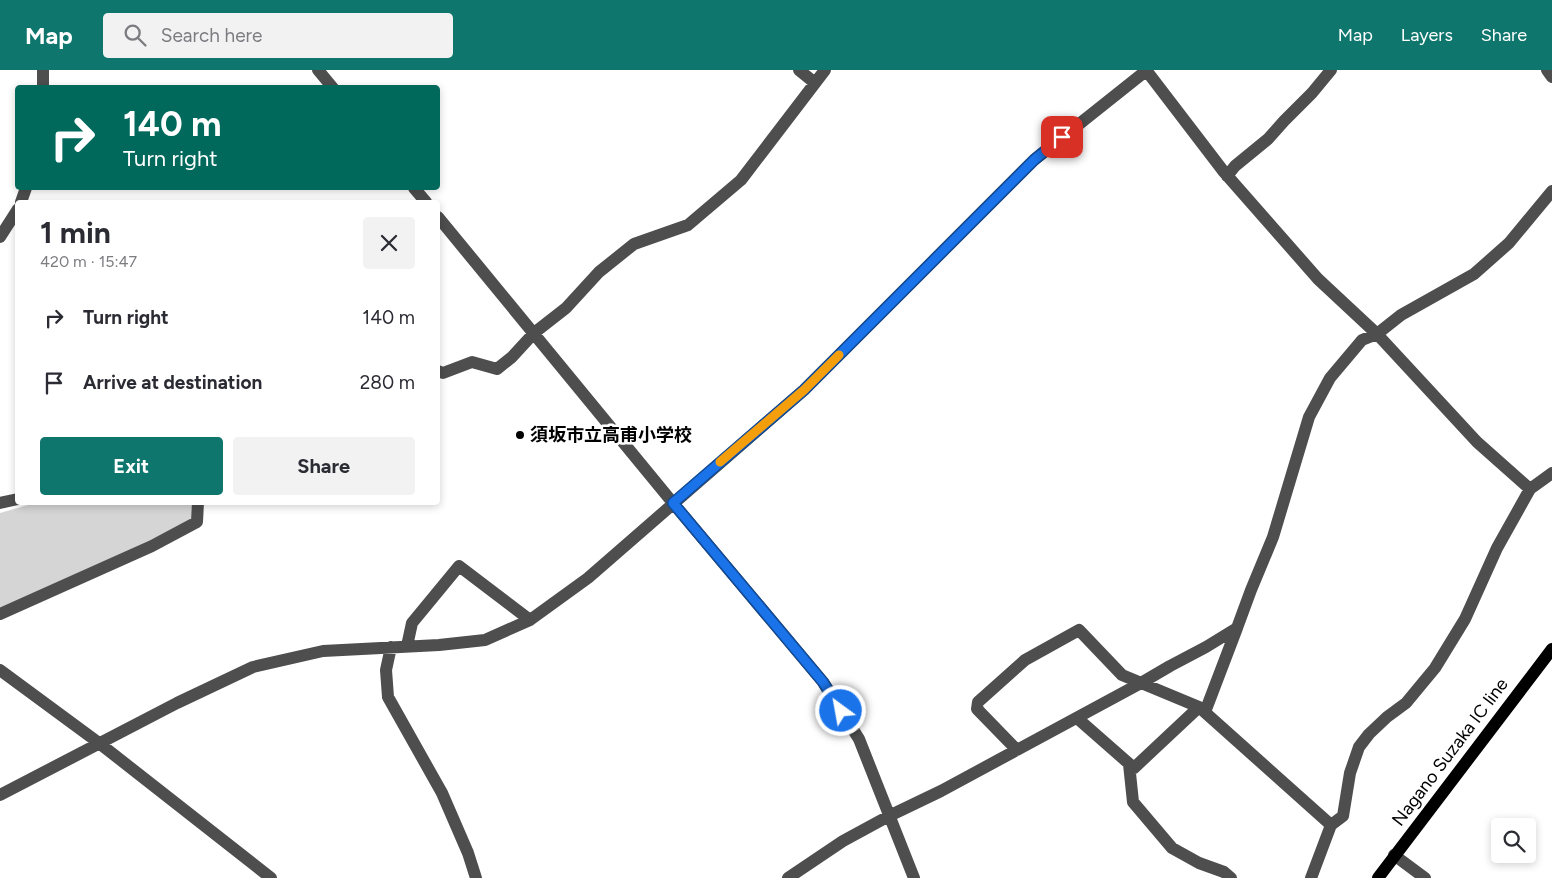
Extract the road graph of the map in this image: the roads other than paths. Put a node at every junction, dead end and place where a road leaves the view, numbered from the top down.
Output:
1 (43, 70) edge
2 (318, 70) edge
3 (799, 70) edge
4 (825, 70) edge
5 (1146, 70) edge
6 (1331, 70) edge
7 (1547, 70) edge
8 (1552, 77) edge
9 (815, 83) junction
10 (42, 85) edge
11 (330, 85) edge
12 (1227, 176) junction
13 (1552, 191) edge
14 (440, 218) edge
15 (14, 224) edge
16 (0, 237) edge
17 (534, 333) junction
18 (1377, 334) junction
19 (440, 372) edge
20 (1552, 473) edge
21 (1530, 489) junction
22 (15, 500) edge
23 (0, 503) edge
24 (673, 503) junction
25 (198, 505) edge
26 (0, 614) edge
27 (530, 620) junction
28 (1237, 628) junction
29 (407, 646) junction
30 (391, 647) junction
31 (1552, 649) edge
32 (0, 670) edge
33 (1141, 683) junction
34 (1202, 710) junction
35 (1077, 718) junction
36 (99, 743) junction
37 (1017, 750) junction
38 (1129, 764) junction
39 (0, 795) edge
40 (889, 816) junction
41 (1331, 825) junction
42 (1394, 855) junction
43 (1310, 875) edge
44 (271, 878) edge
45 (476, 878) edge
46 (788, 878) edge
47 (914, 878) edge
48 (1231, 878) edge
49 (1378, 878) edge
50 (1425, 878) edge

1 - 10 street
2 - 11 street
3 - 9 street
4 - 9 street
5 - 12 street
5 - 24 street
6 - 12 street
7 - 8 street
9 - 17 street
12 - 18 street
13 - 18 street
14 - 17 street
15 - 16 street
17 - 19 street
17 - 24 street
18 - 21 street
18 - 28 street
20 - 21 street
21 - 41 street
22 - 23 street
24 - 27 street
24 - 40 street
25 - 26 street
27 - 29 street
27 - 29 street
28 - 33 street
28 - 34 street
29 - 30 street
30 - 36 street
30 - 45 street
31 - 42 main road, Nagano Suzaka IC line
32 - 36 street
33 - 34 street
33 - 35 street
33 - 37 street
34 - 38 street
34 - 41 street
35 - 37 street
35 - 38 street
36 - 39 street
36 - 44 street
37 - 40 street
38 - 48 street
40 - 46 street
40 - 47 street
41 - 43 street
42 - 49 main road, Nagano Suzaka IC line
42 - 50 street

